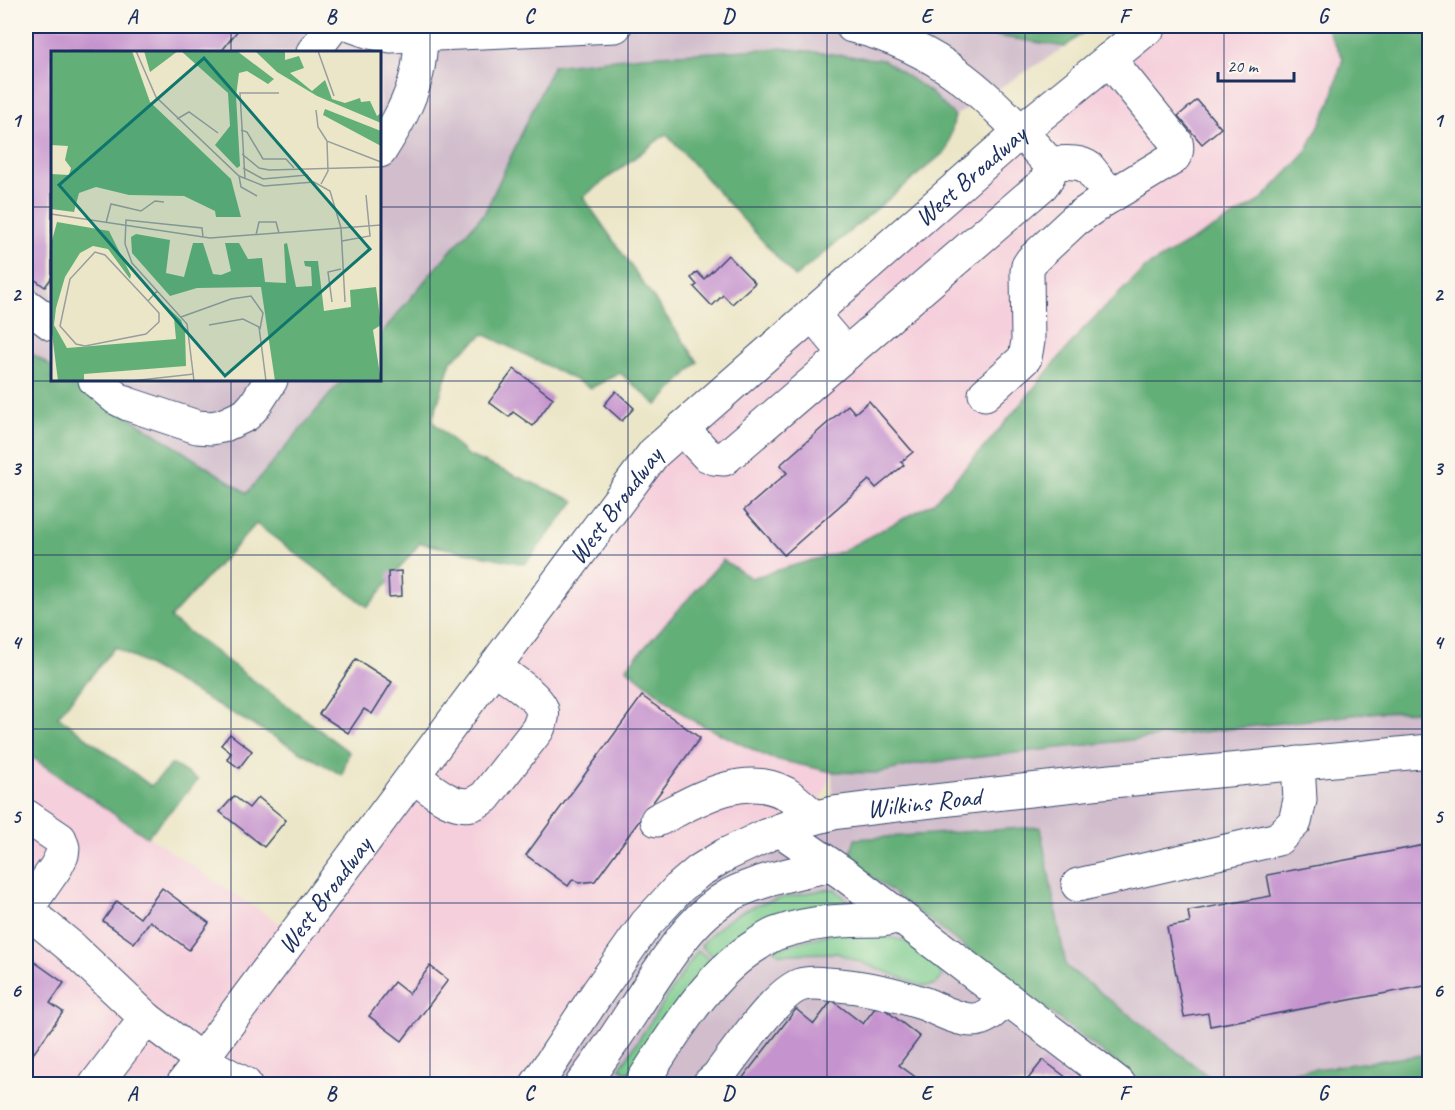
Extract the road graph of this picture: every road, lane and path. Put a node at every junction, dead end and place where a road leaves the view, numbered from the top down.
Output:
1 (333, 26) edge
2 (352, 26) edge
3 (615, 26) edge
4 (852, 26) edge
5 (1150, 26) edge
6 (422, 34) junction
7 (314, 51) edge
8 (1110, 59) junction
9 (1021, 131) junction
10 (381, 148) edge
11 (1049, 163) junction
12 (1111, 196) junction
13 (1023, 201) junction
14 (1055, 239) junction
15 (26, 305) edge
16 (812, 314) junction
17 (51, 323) edge
18 (846, 354) junction
19 (96, 381) edge
20 (271, 381) edge
21 (985, 394) dead end
22 (682, 428) junction
23 (494, 667) junction
24 (1429, 751) edge
25 (1298, 763) junction
26 (413, 776) junction
27 (26, 816) edge
28 (814, 817) junction
29 (657, 820) dead end
30 (780, 830) junction
31 (830, 865) junction
32 (1078, 885) dead end
33 (26, 910) edge
34 (894, 913) junction
35 (1005, 998) junction
36 (146, 1018) junction
37 (192, 1072) edge
38 (96, 1084) edge
39 (245, 1084) edge
40 (537, 1084) edge
41 (582, 1084) edge
42 (641, 1084) edge
43 (709, 1084) edge
44 (1119, 1084) edge

1 - 7 street
2 - 6 street
3 - 6 street
4 - 9 street
5 - 8 street, West Broadway
6 - 10 street
8 - 9 street, West Broadway
8 - 12 street
9 - 11 street
9 - 16 street, West Broadway
11 - 12 street
11 - 13 street
12 - 14 street
13 - 14 street
13 - 18 street
14 - 21 street
15 - 17 street
16 - 18 street
16 - 22 street, West Broadway
18 - 22 street
19 - 20 street
22 - 23 street, West Broadway
23 - 26 street, West Broadway
23 - 26 street
24 - 25 street, Wilkins Road
25 - 28 street, Wilkins Road
25 - 32 street
26 - 37 street, West Broadway
27 - 33 street
28 - 29 street
28 - 30 street, Wilkins Road
30 - 31 street
30 - 40 street, Wilkins Road
31 - 34 street
31 - 41 street
33 - 36 street
34 - 35 street
34 - 42 street
35 - 43 street
35 - 44 street
36 - 37 street
36 - 38 street
37 - 39 street

